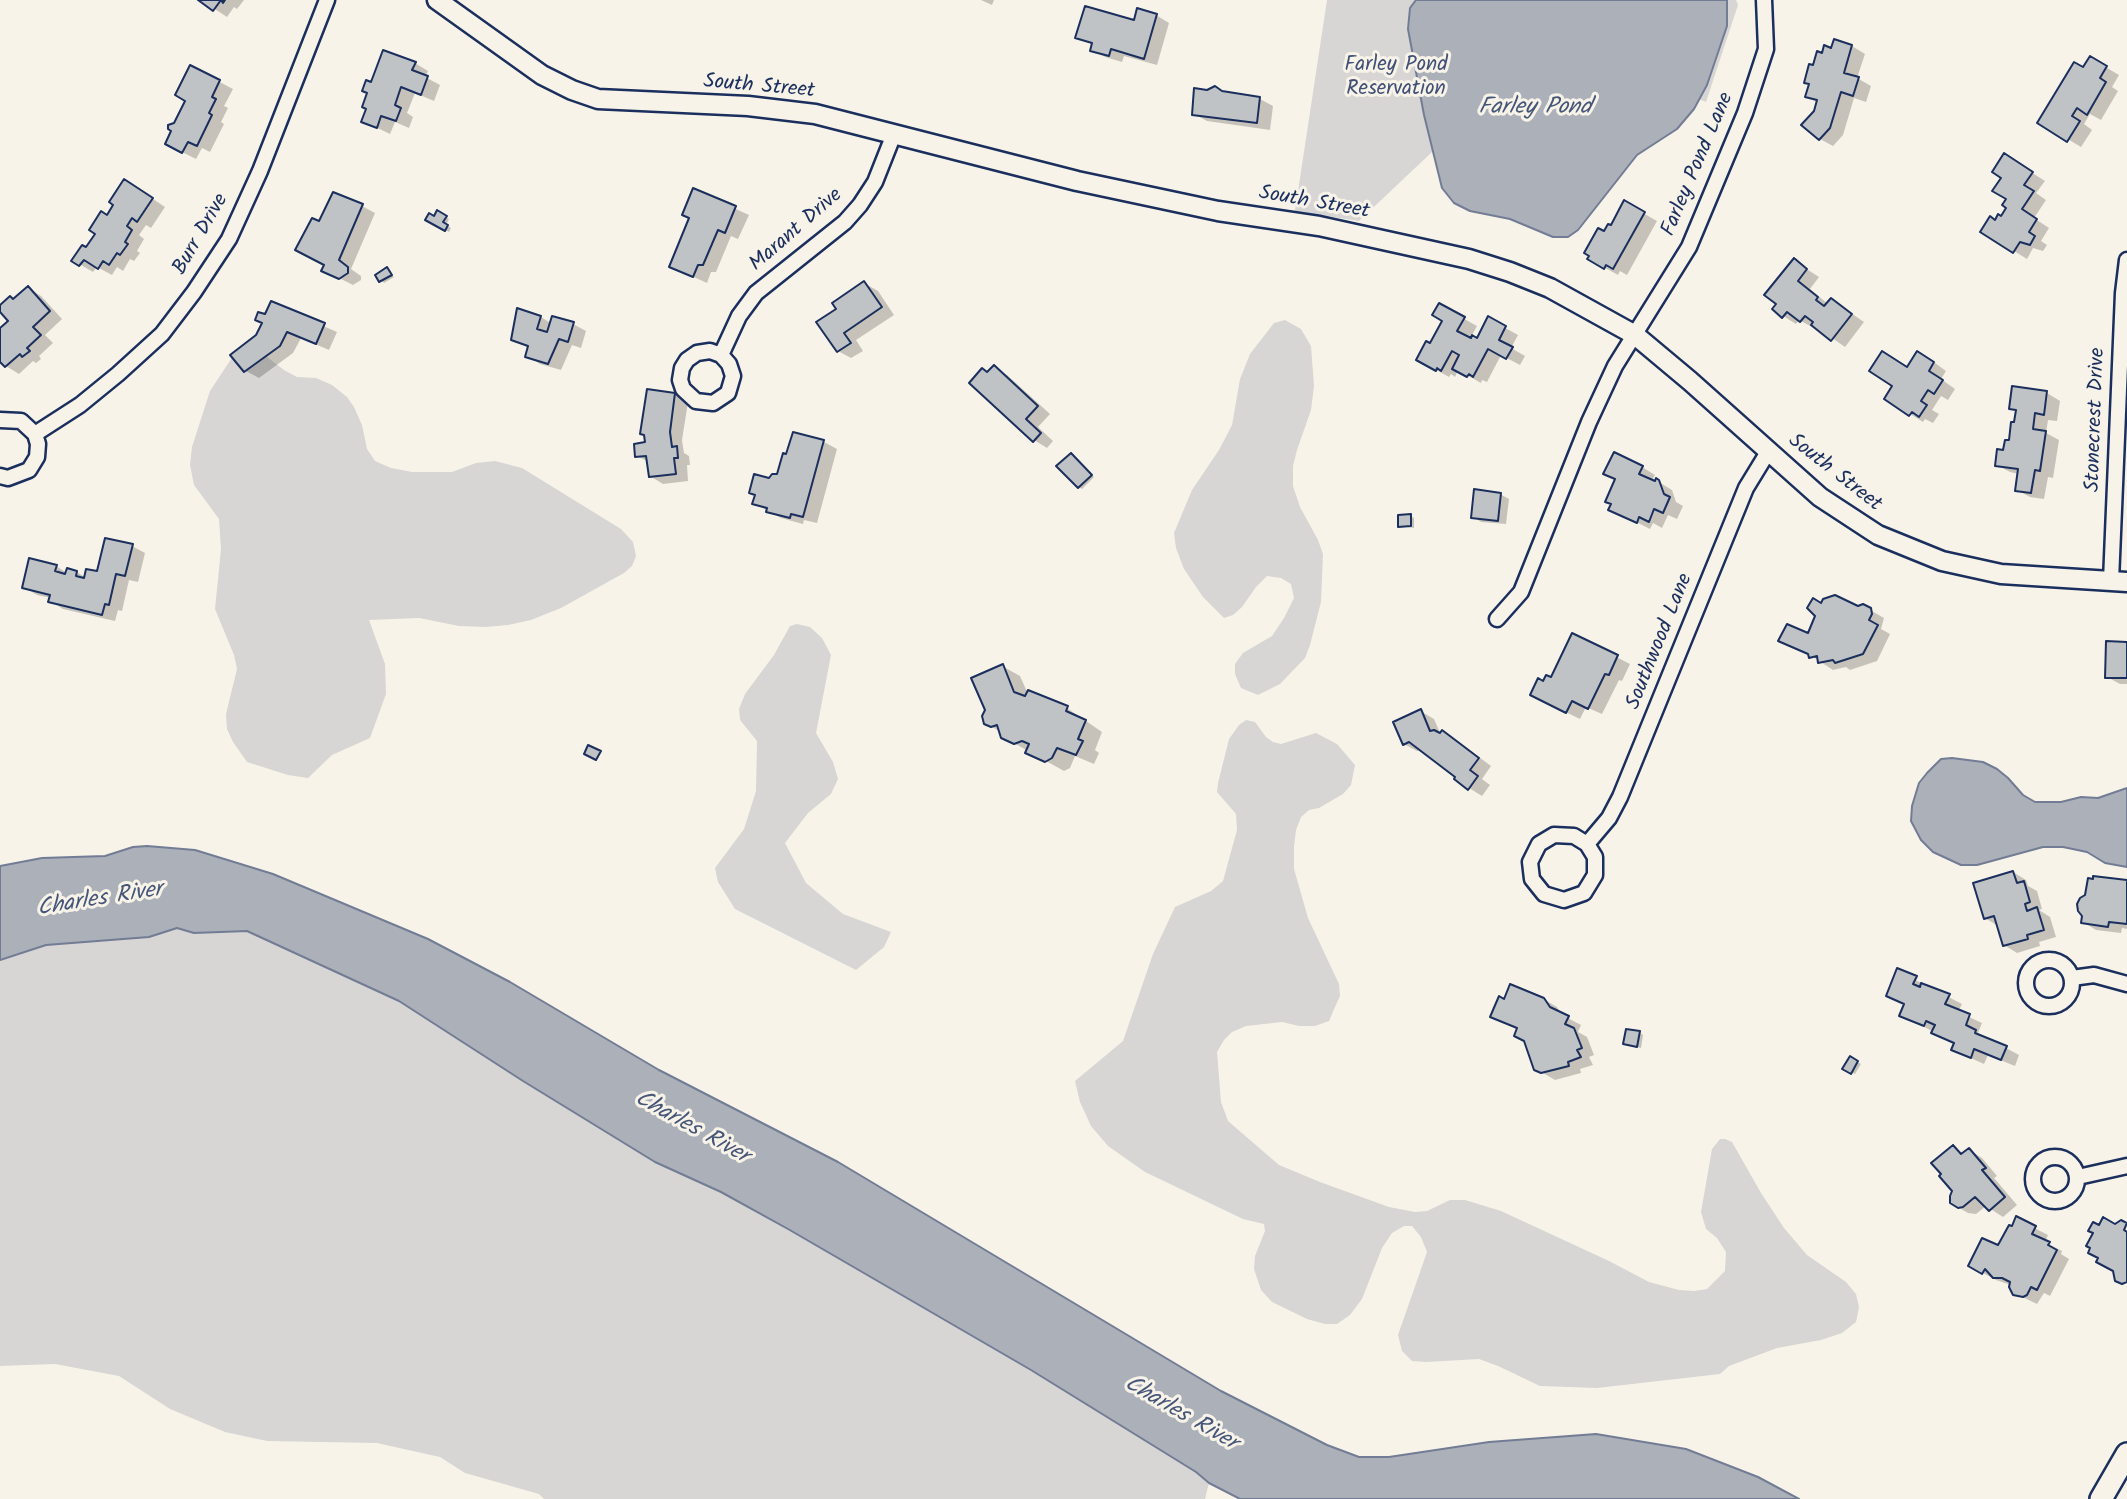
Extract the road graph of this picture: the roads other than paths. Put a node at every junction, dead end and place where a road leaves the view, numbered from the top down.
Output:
1 (327, 0) edge
2 (437, 0) edge
3 (1764, 0) edge
4 (894, 134) junction
5 (2127, 260) edge
6 (1635, 335) junction
7 (720, 355) dead end
8 (0, 420) edge
9 (35, 434) junction
10 (1768, 452) junction
11 (3, 482) edge
12 (2119, 581) edge
13 (1497, 619) dead end
14 (1587, 844) junction
15 (2072, 978) dead end
16 (2127, 984) edge
17 (2127, 1166) edge
18 (2078, 1177) dead end
19 (2127, 1454) edge
20 (2101, 1499) edge

1 - 9 street, Burr Drive
2 - 4 street, South Street
3 - 6 street, Farley Pond Lane
4 - 6 street, South Street
4 - 7 street, Marant Drive
5 - 12 street, Stonecrest Drive
6 - 10 street, South Street
6 - 13 street
8 - 9 street
9 - 11 street
10 - 12 street, South Street
10 - 14 street, Southwood Lane
14 - 14 street
15 - 16 street
17 - 18 street
19 - 20 main road

